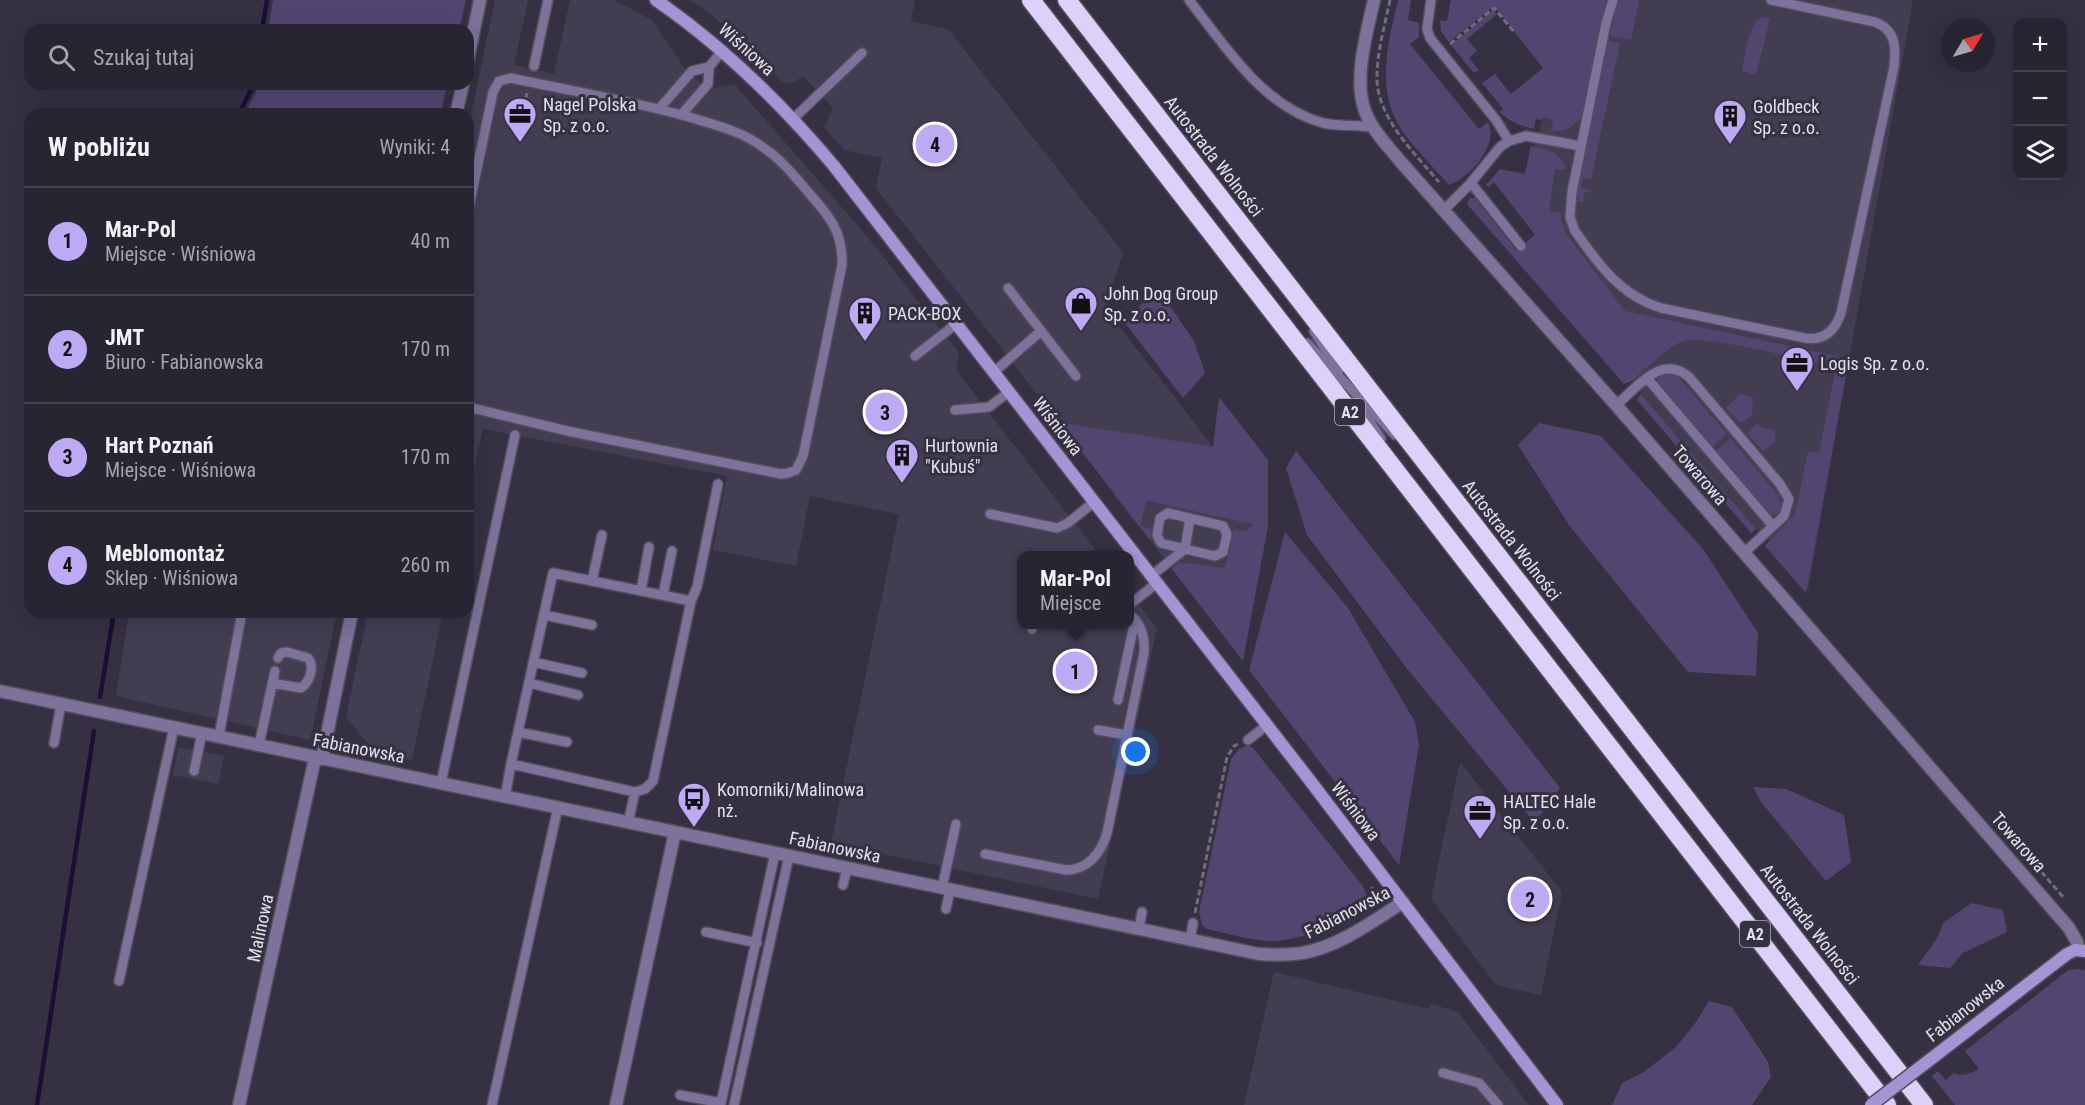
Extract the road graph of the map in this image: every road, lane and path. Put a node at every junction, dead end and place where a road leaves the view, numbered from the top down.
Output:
1 (480, 0) edge
2 (548, 0) edge
3 (656, 0) edge
4 (1031, 0) edge
5 (1067, 0) edge
6 (1189, 0) edge
7 (1374, 0) edge
8 (1390, 0) edge
9 (1431, 0) edge
10 (1612, 0) edge
11 (1771, 0) edge
12 (474, 30) edge
13 (1514, 32) dead end
14 (723, 50) junction
15 (862, 53) dead end
16 (1455, 53) dead end
17 (534, 66) dead end
18 (709, 67) junction
19 (462, 90) edge
20 (527, 90) dead end
21 (524, 106) dead end
22 (457, 108) edge
23 (659, 109) junction
24 (681, 115) junction
25 (793, 119) junction
26 (1374, 128) junction
27 (1509, 141) junction
28 (1581, 146) junction
29 (474, 183) edge
30 (1471, 183) junction
31 (1455, 200) junction
32 (1444, 210) junction
33 (1521, 246) dead end
34 (1276, 271) junction
35 (1254, 287) junction
36 (1008, 288) dead end
37 (956, 324) junction
38 (1041, 331) junction
39 (915, 356) dead end
40 (994, 372) junction
41 (1076, 376) dead end
42 (1647, 378) junction
43 (1349, 387) junction
44 (1009, 392) junction
45 (1616, 405) junction
46 (474, 408) edge
47 (955, 410) dead end
48 (515, 435) dead end
49 (718, 484) dead end
50 (1445, 488) junction
51 (1095, 502) junction
52 (1422, 505) junction
53 (990, 514) dead end
54 (1190, 518) junction
55 (1773, 526) junction
56 (602, 535) dead end
57 (650, 547) dead end
58 (1185, 549) junction
59 (672, 551) dead end
60 (1133, 551) edge
61 (1134, 553) edge
62 (1744, 553) junction
63 (1154, 579) junction
64 (592, 581) junction
65 (641, 591) junction
66 (663, 595) junction
67 (1134, 600) edge
68 (691, 601) junction
69 (544, 615) junction
70 (241, 618) edge
71 (351, 618) edge
72 (1134, 621) edge
73 (592, 625) dead end
74 (1130, 629) edge
75 (278, 658) dead end
76 (533, 662) junction
77 (274, 672) dead end
78 (582, 673) dead end
79 (272, 683) junction
80 (529, 683) junction
81 (0, 691) edge
82 (578, 695) dead end
83 (1118, 700) dead end
84 (62, 704) junction
85 (1267, 725) junction
86 (174, 727) junction
87 (1098, 730) dead end
88 (518, 732) junction
89 (202, 733) junction
90 (1127, 735) junction
91 (219, 736) junction
92 (1248, 740) joint
93 (567, 742) dead end
94 (54, 743) dead end
95 (259, 745) junction
96 (318, 759) junction
97 (511, 764) junction
98 (194, 771) dead end
99 (441, 783) junction
100 (635, 792) junction
101 (505, 797) junction
102 (558, 807) junction
103 (628, 822) junction
104 (956, 824) dead end
105 (2002, 827) dead end
106 (675, 832) junction
107 (775, 853) junction
108 (985, 854) dead end
109 (789, 856) junction
110 (847, 868) junction
111 (1366, 879) dead end
112 (843, 885) dead end
113 (946, 889) junction
114 (2064, 898) dead end
115 (1403, 902) junction
116 (946, 909) dead end
117 (1142, 912) dead end
118 (1361, 915) dead end
119 (1193, 923) joint
120 (1139, 929) junction
121 (706, 932) dead end
122 (1191, 940) junction
123 (757, 943) junction
124 (2082, 950) edge
125 (119, 981) dead end
126 (1443, 1073) dead end
127 (680, 1095) dead end
128 (239, 1105) edge
129 (492, 1105) edge
130 (616, 1105) edge
131 (735, 1105) edge
132 (1498, 1105) edge
133 (1557, 1105) edge
134 (1871, 1105) edge
135 (1887, 1105) edge
136 (1924, 1105) edge

1 - 12 street
2 - 17 lane
3 - 14 street, Wiśniowa
4 - 35 highway, A2
5 - 34 highway, Autostrada Wolności / A2
6 - 26 lane
7 - 26 street, Towarowa
8 - 31 path
9 - 27 lane
10 - 28 lane
11 - 28 lane
13 - 16 path
14 - 18 lane
14 - 25 street, Wiśniowa
15 - 25 lane
18 - 23 lane
18 - 24 lane
19 - 22 street
20 - 21 path
23 - 24 lane
23 - 29 lane
24 - 46 lane
25 - 37 street, Wiśniowa
26 - 32 street, Towarowa
27 - 28 lane
27 - 30 lane
30 - 31 lane
30 - 33 lane
31 - 32 lane
32 - 45 street, Towarowa
34 - 43 lane
34 - 50 highway, Autostrada Wolności / A2
35 - 43 lane
35 - 52 highway, A2
36 - 38 lane
37 - 39 lane
37 - 40 street, Wiśniowa
38 - 40 lane
38 - 41 lane
40 - 44 street, Wiśniowa
42 - 45 lane
42 - 55 lane
42 - 55 lane
43 - 50 lane
43 - 52 lane
44 - 47 lane
44 - 51 street, Wiśniowa
45 - 62 street, Towarowa
48 - 99 lane
49 - 68 lane
50 - 136 highway, Autostrada Wolności / A2
51 - 53 lane
51 - 60 street, Wiśniowa
52 - 135 highway, A2
54 - 58 lane
54 - 58 lane
54 - 58 lane
55 - 62 lane
56 - 64 lane
57 - 65 lane
58 - 63 lane
59 - 66 lane
61 - 63 street, Wiśniowa
62 - 124 street, Towarowa
63 - 67 lane
63 - 85 street, Wiśniowa
64 - 65 lane
64 - 69 lane
65 - 66 lane
66 - 68 lane
68 - 100 lane
69 - 73 lane
69 - 76 lane
70 - 91 lane
71 - 96 street, Malinowa
72 - 90 lane
74 - 83 lane
75 - 79 lane
76 - 78 lane
76 - 80 lane
77 - 79 lane
79 - 95 lane
80 - 82 lane
80 - 88 lane
81 - 84 street, Fabianowska
84 - 86 street, Fabianowska
84 - 94 lane
85 - 92 lane
85 - 115 street, Wiśniowa
86 - 89 street, Fabianowska
86 - 125 lane
87 - 90 lane
88 - 93 lane
88 - 97 lane
89 - 91 street, Fabianowska
89 - 98 lane
90 - 108 lane
91 - 95 street, Fabianowska
92 - 119 path
95 - 96 street, Fabianowska
96 - 99 street, Fabianowska
96 - 128 street, Malinowa
97 - 100 lane
97 - 101 lane
99 - 101 street, Fabianowska
100 - 103 lane
101 - 102 street, Fabianowska
102 - 103 street, Fabianowska
102 - 129 lane
103 - 106 street, Fabianowska
104 - 113 lane
105 - 114 path
106 - 107 street, Fabianowska
106 - 130 street
107 - 109 street, Fabianowska
107 - 123 lane
109 - 110 street, Fabianowska
109 - 131 lane
110 - 112 lane
110 - 113 street, Fabianowska
111 - 118 path
113 - 116 lane
113 - 120 street, Fabianowska
115 - 122 street, Fabianowska
115 - 133 street, Fabianowska
117 - 120 lane
119 - 122 lane
120 - 122 street, Fabianowska
121 - 123 lane
123 - 127 lane
124 - 134 street, Fabianowska, bridge
126 - 132 lane

